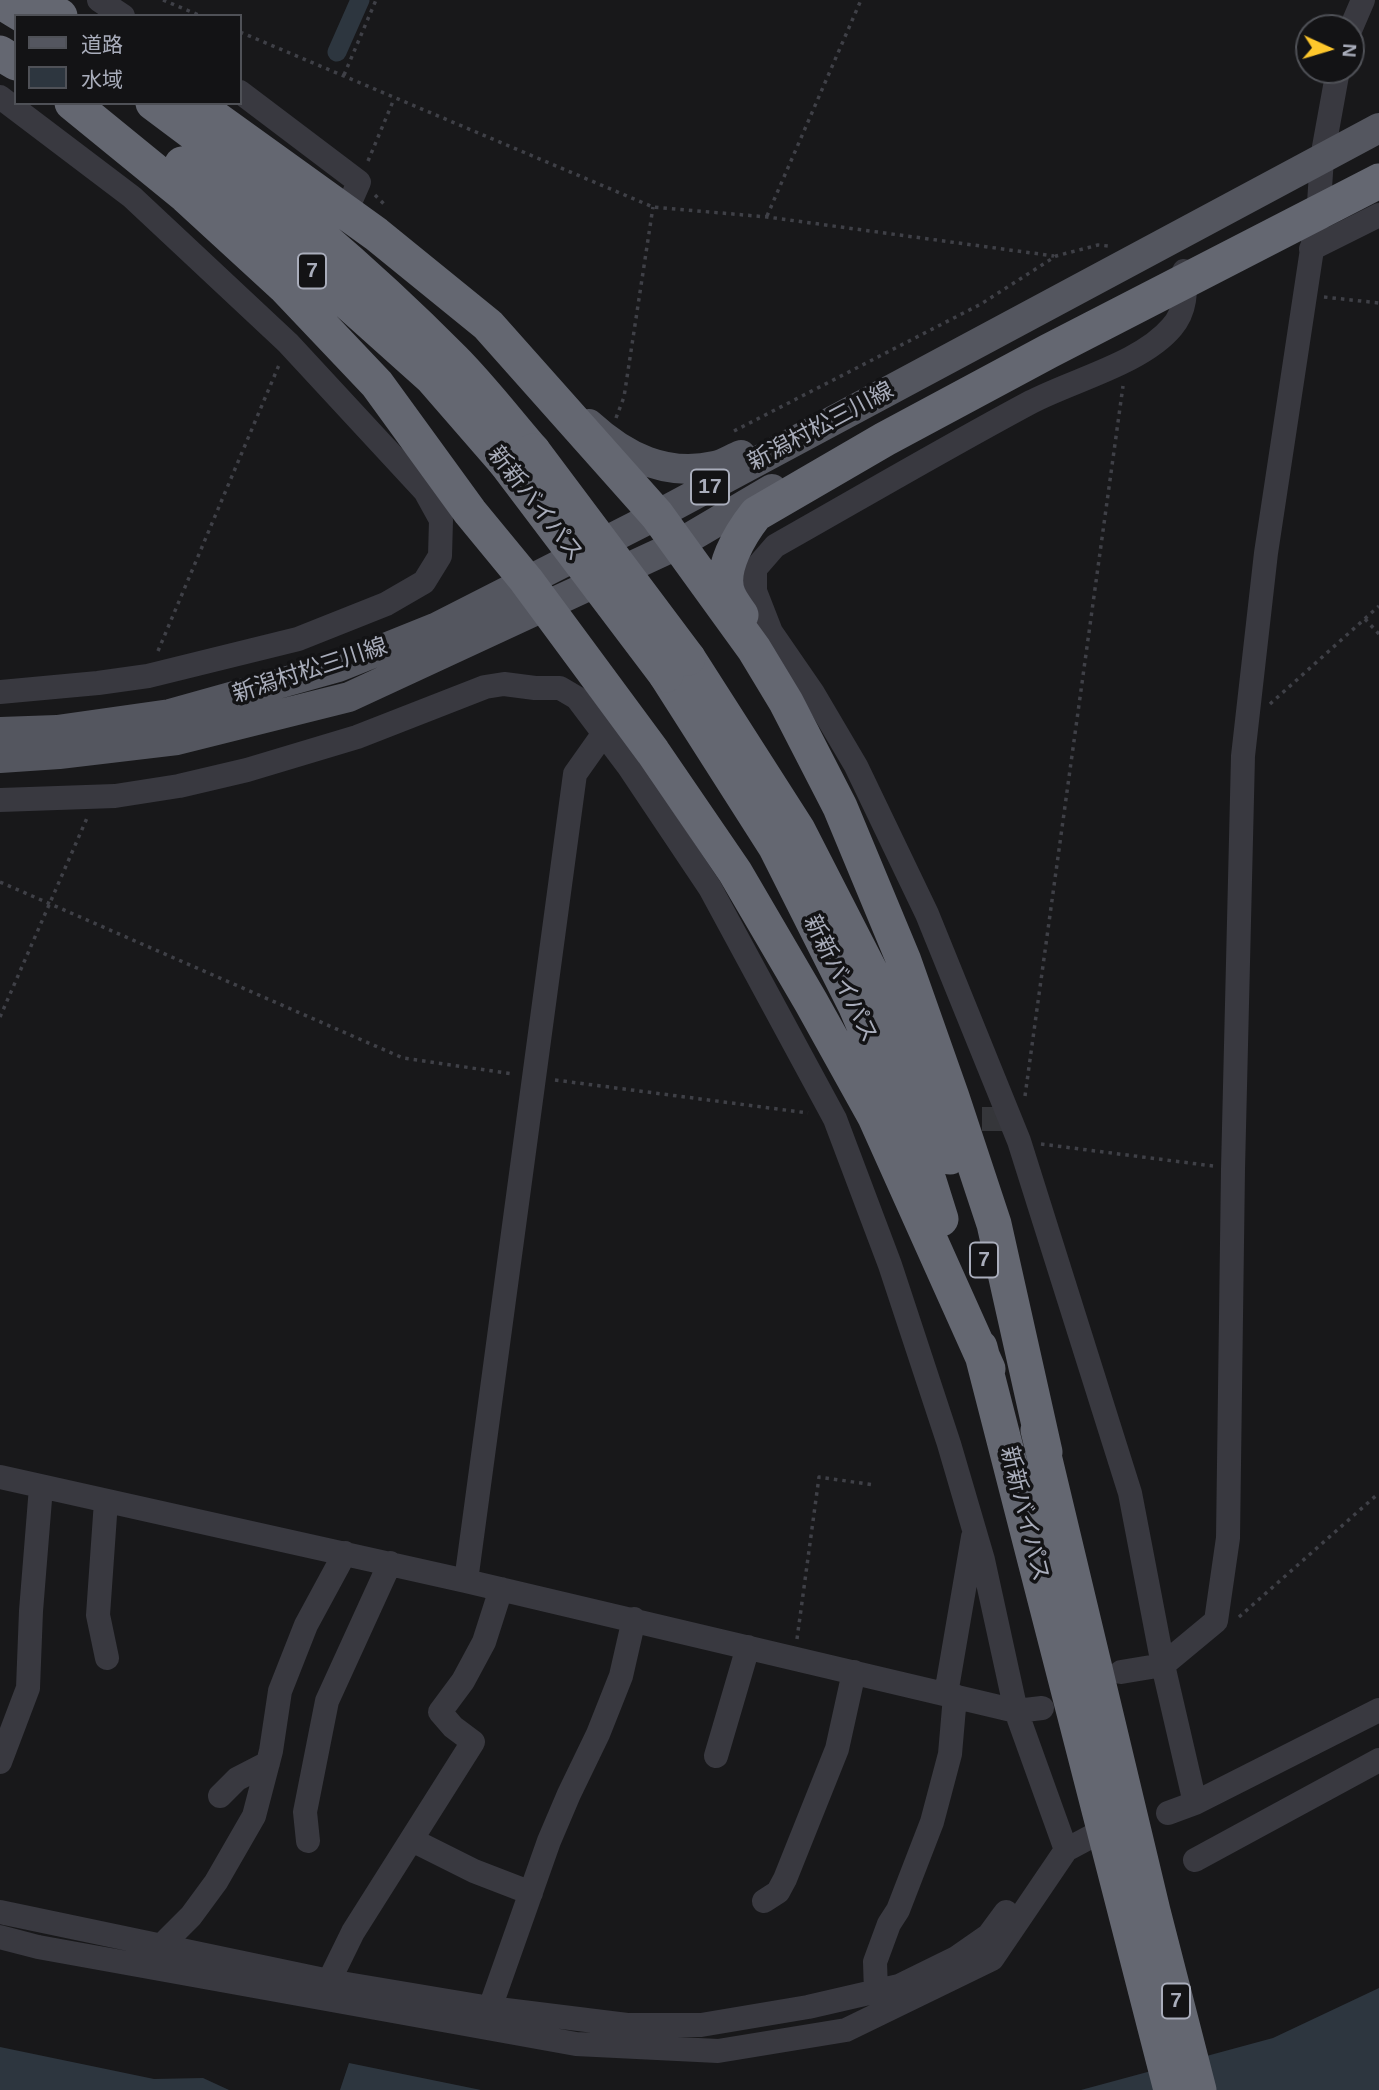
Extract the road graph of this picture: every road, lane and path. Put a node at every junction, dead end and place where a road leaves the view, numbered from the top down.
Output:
1 (34, 0) edge
2 (99, 0) edge
3 (163, 0) edge
4 (376, 0) edge
5 (861, 0) edge
6 (0, 1) edge
7 (21, 14) edge
8 (57, 14) edge
9 (120, 14) edge
10 (196, 14) edge
11 (242, 33) edge
12 (344, 75) junction
13 (1335, 84) edge
14 (242, 94) edge
15 (0, 97) edge
16 (394, 99) junction
17 (74, 105) edge
18 (102, 105) edge
19 (156, 105) edge
20 (197, 105) edge
21 (1379, 128) edge
22 (1322, 158) junction
23 (1379, 170) edge
24 (1379, 181) edge
25 (359, 182) junction
26 (348, 206) dead end
27 (653, 207) junction
28 (1318, 208) junction
29 (1379, 215) edge
30 (767, 217) junction
31 (1311, 249) junction
32 (1185, 277) junction
33 (1305, 295) junction
34 (1379, 303) edge
35 (298, 320) dead end
36 (288, 344) junction
37 (514, 355) junction
38 (1127, 359) junction
39 (876, 397) junction
40 (614, 423) dead end
41 (732, 432) dead end
42 (519, 457) junction
43 (657, 515) junction
44 (456, 516) junction
45 (677, 545) junction
46 (535, 594) junction
47 (1379, 606) edge
48 (1365, 619) junction
49 (1379, 634) edge
50 (766, 638) junction
51 (677, 666) junction
52 (148, 676) junction
53 (0, 692) edge
54 (780, 693) junction
55 (610, 695) junction
56 (1245, 726) junction
57 (0, 732) edge
58 (604, 733) junction
59 (0, 758) edge
60 (91, 798) junction
61 (0, 800) edge
62 (0, 882) edge
63 (50, 903) junction
64 (0, 1017) edge
65 (533, 1077) junction
66 (1024, 1100) dead end
67 (846, 1119) junction
68 (1005, 1119) dead end
69 (1019, 1141) junction
70 (1233, 1169) junction
71 (988, 1369) junction
72 (1045, 1452) junction
73 (0, 1478) edge
74 (874, 1485) dead end
75 (41, 1487) junction
76 (1379, 1493) edge
77 (106, 1501) junction
78 (974, 1529) junction
79 (345, 1553) junction
80 (390, 1563) junction
81 (466, 1580) junction
82 (500, 1589) junction
83 (634, 1619) junction
84 (1216, 1621) junction
85 (748, 1647) junction
86 (107, 1658) dead end
87 (795, 1658) junction
88 (1163, 1665) junction
89 (854, 1672) junction
90 (1121, 1672) dead end
91 (951, 1695) junction
92 (1042, 1708) dead end
93 (1379, 1710) edge
94 (1016, 1711) junction
95 (716, 1756) dead end
96 (1379, 1760) edge
97 (0, 1762) edge
98 (268, 1763) junction
99 (220, 1796) dead end
100 (1195, 1803) junction
101 (1168, 1813) dead end
102 (1058, 1825) junction
103 (1094, 1835) dead end
104 (412, 1840) junction
105 (308, 1841) dead end
106 (1066, 1850) junction
107 (1195, 1860) dead end
108 (531, 1893) junction
109 (764, 1901) dead end
110 (0, 1912) edge
111 (1141, 1919) junction
112 (0, 1937) edge
113 (160, 1947) junction
114 (329, 1981) junction
115 (876, 1992) junction
116 (490, 2008) junction
117 (1171, 2090) edge
118 (1199, 2090) edge

1 - 8 highway
2 - 9 street
3 - 10 path
4 - 12 path
5 - 30 path
6 - 7 highway
11 - 12 path
12 - 16 path
13 - 22 street
14 - 25 street
15 - 36 street
16 - 25 path
16 - 27 path
17 - 44 highway
18 - 42 highway, 新新バイパス / 7
19 - 42 highway, 新新バイパス / 7
20 - 37 highway
21 - 22 main road, 新潟村松三川線 / 17
22 - 28 street
22 - 39 main road, 新潟村松三川線 / 17
23 - 28 main road
24 - 28 highway
25 - 26 street
27 - 30 path
27 - 40 path
28 - 31 street
28 - 32 highway
29 - 31 street
30 - 41 path
31 - 33 street
32 - 38 street
32 - 45 main road, 新潟村松三川線 / 17
32 - 50 highway
33 - 34 path
33 - 56 street
35 - 36 street
36 - 44 street
36 - 52 path
37 - 39 main road
37 - 43 highway
38 - 50 street
38 - 66 path
39 - 43 main road, 新潟村松三川線 / 17
42 - 51 highway, 新新バイパス / 7, bridge
43 - 45 highway
43 - 46 main road, 新潟村松三川線 / 17
44 - 46 highway
44 - 52 street
45 - 46 main road, 新潟村松三川線 / 17
45 - 54 highway
46 - 55 highway
46 - 57 main road, 新潟村松三川線 / 17
46 - 59 main road, 新潟村松三川線 / 17
47 - 48 path
48 - 49 path
48 - 56 path
50 - 54 highway
50 - 69 street
51 - 71 highway, 新新バイパス / 7
51 - 72 highway, 新新バイパス / 7
52 - 53 street
54 - 72 highway
55 - 58 street
55 - 71 highway
56 - 70 street
58 - 60 street
58 - 65 street
58 - 67 street
60 - 61 street
60 - 63 path
62 - 63 path
63 - 64 path
63 - 65 path
65 - 67 path
65 - 81 street
67 - 78 street
68 - 69 street
69 - 70 path
69 - 88 street
70 - 84 street
71 - 111 highway, 新新バイパス / 7
72 - 111 highway, 新新バイパス / 7
73 - 75 street
74 - 87 path
75 - 77 street
75 - 97 street
76 - 84 path
77 - 79 street
77 - 86 street
78 - 91 street
78 - 94 street
79 - 80 street
79 - 98 street
80 - 81 street
80 - 105 street
81 - 82 street
82 - 83 street
82 - 104 street
83 - 85 street
83 - 108 street
84 - 88 street
85 - 87 street
85 - 95 street
87 - 89 street
88 - 90 street
88 - 100 street
89 - 91 street
89 - 109 street
91 - 94 street
91 - 115 street
92 - 94 street
93 - 100 street
94 - 102 street
96 - 107 street
98 - 99 street
98 - 113 street
100 - 101 street
102 - 106 street
102 - 115 street
103 - 106 street
104 - 108 street
104 - 114 street
106 - 112 street
108 - 116 street
110 - 113 street
111 - 117 highway, 新新バイパス / 7
111 - 118 highway, 新新バイパス / 7
113 - 114 street
114 - 116 street
115 - 116 street

